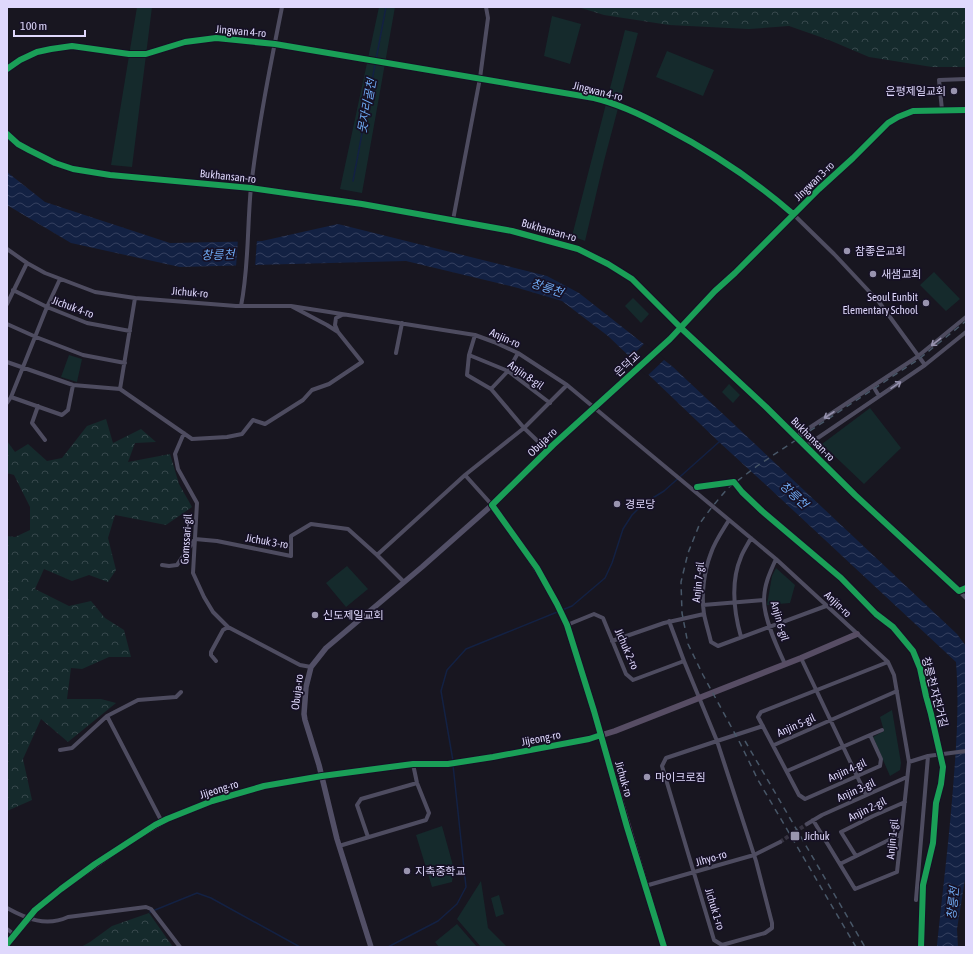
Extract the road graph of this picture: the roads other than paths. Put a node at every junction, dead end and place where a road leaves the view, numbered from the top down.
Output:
1 (282, 7) edge
2 (486, 7) edge
3 (274, 44) junction
4 (7, 69) edge
5 (480, 78) junction
6 (966, 79) edge
7 (942, 110) junction
8 (966, 110) edge
9 (7, 134) edge
10 (251, 188) junction
11 (793, 214) junction
12 (454, 220) junction
13 (7, 249) edge
14 (27, 263) junction
15 (60, 279) junction
16 (13, 290) junction
17 (135, 298) junction
18 (7, 304) edge
19 (241, 306) junction
20 (291, 306) junction
21 (47, 308) junction
22 (343, 314) junction
23 (966, 317) edge
24 (402, 323) junction
25 (7, 324) edge
26 (681, 328) junction
27 (130, 331) junction
28 (338, 332) junction
29 (966, 332) edge
30 (475, 335) junction
31 (36, 337) junction
32 (396, 353) dead end
33 (518, 353) junction
34 (470, 355) junction
35 (917, 357) junction
36 (7, 362) edge
37 (125, 362) junction
38 (924, 365) junction
39 (23, 367) junction
40 (508, 371) junction
41 (73, 385) junction
42 (567, 385) junction
43 (873, 386) junction
44 (490, 388) junction
45 (120, 389) junction
46 (609, 394) joint
47 (879, 396) junction
48 (11, 397) junction
49 (7, 403) edge
50 (550, 403) junction
51 (38, 406) junction
52 (594, 408) junction
53 (524, 428) junction
54 (184, 433) junction
55 (797, 436) junction
56 (45, 440) dead end
57 (806, 446) junction
58 (548, 450) junction
59 (465, 475) junction
60 (492, 505) junction
61 (729, 520) junction
62 (752, 538) junction
63 (195, 539) junction
64 (377, 555) junction
65 (776, 558) junction
66 (162, 565) dead end
67 (404, 582) junction
68 (966, 588) edge
69 (958, 590) junction
70 (966, 598) edge
71 (764, 600) junction
72 (734, 602) junction
73 (703, 605) junction
74 (826, 606) junction
75 (704, 614) junction
76 (669, 621) junction
77 (567, 625) junction
78 (770, 626) junction
79 (228, 627) junction
80 (857, 634) junction
81 (741, 637) junction
82 (612, 641) junction
83 (801, 658) junction
84 (684, 660) junction
85 (216, 661) dead end
86 (888, 662) junction
87 (785, 664) junction
88 (311, 667) junction
89 (817, 690) junction
90 (897, 691) junction
91 (181, 692) dead end
92 (698, 698) junction
93 (107, 716) junction
94 (830, 720) junction
95 (763, 726) junction
96 (882, 730) dead end
97 (601, 735) junction
98 (870, 735) junction
99 (717, 741) junction
100 (774, 745) junction
101 (843, 747) junction
102 (60, 750) dead end
103 (966, 751) edge
104 (928, 756) junction
105 (908, 762) junction
106 (413, 764) junction
107 (787, 771) junction
108 (856, 775) junction
109 (322, 776) junction
110 (907, 777) junction
111 (417, 783) junction
112 (866, 796) junction
113 (905, 802) junction
114 (813, 820) junction
115 (162, 822) junction
116 (807, 824) tunnel mouth
117 (901, 834) junction
118 (368, 837) junction
119 (780, 842) tunnel mouth
120 (339, 846) junction
121 (754, 855) junction
122 (856, 856) junction
123 (840, 864) junction
124 (694, 873) junction
125 (645, 886) junction
126 (916, 900) dead end
127 (7, 908) edge
128 (29, 919) junction
129 (7, 929) edge
130 (15, 935) junction
131 (7, 944) edge
132 (180, 947) edge
133 (371, 947) edge
134 (664, 947) edge

1 - 3 street, Jingwan 4-ro
2 - 5 street
3 - 4 street, Jingwan 4-ro
3 - 5 street, Jingwan 4-ro
3 - 10 street
5 - 11 street, Jingwan 4-ro
5 - 12 street
6 - 7 street
7 - 8 street, Jingwan 3-ro
7 - 11 street, Jingwan 3-ro
9 - 10 main road, Bukhansan-ro
10 - 12 main road, Bukhansan-ro
10 - 19 street
11 - 26 street, Jingwan 3-ro
11 - 35 street, Jingwan 3-ro
12 - 26 main road, Bukhansan-ro
13 - 14 street, Jichuk-ro
14 - 15 street, Jichuk-ro
14 - 16 street
15 - 17 street, Jichuk-ro
15 - 21 street
16 - 18 street
16 - 21 street, Jichuk 4-ro
17 - 19 street, Jichuk-ro
17 - 27 street
19 - 20 street, Jichuk-ro
20 - 22 street, Anjin-ro
20 - 28 street, Jichuk-ro
21 - 27 street, Jichuk 4-ro
21 - 31 street
22 - 24 street, Anjin-ro
22 - 28 street
23 -> 35 street
24 - 30 street, Anjin-ro
24 - 32 street
25 - 31 street
26 - 46 main road, 은덕교
26 - 55 main road, Bukhansan-ro
27 - 37 street
28 - 54 street, Jichuk-ro
29 - 38 street
30 - 33 street, Anjin-ro
30 - 34 street
31 - 37 street
31 - 39 street
33 - 40 street
33 - 42 street, Anjin-ro
34 - 40 street, Anjin 8-gil
34 - 44 street
35 - 38 street, Jingwan 3-ro
35 - 43 street
36 - 39 street
37 - 45 street
47 -> 38 street
39 - 41 street
39 - 48 street
40 - 44 street
40 - 50 street, Anjin 8-gil
41 - 45 street
41 - 51 street
42 - 50 street, Anjin 8-gil
42 - 52 street, Anjin-ro
43 - 47 street
43 -> 55 street
44 - 53 street
45 - 54 street
46 - 52 main road, Obuja-ro
47 - 57 street
48 - 49 street
48 - 51 street
50 - 53 street, Anjin 8-gil
51 - 56 street
52 - 58 main road, Obuja-ro
52 - 61 street, Anjin-ro
53 - 58 street
53 - 59 street, Anjin 8-gil
54 - 63 street, Gomssari-gil
55 - 57 main road, Bukhansan-ro
57 - 69 main road, Bukhansan-ro
58 - 60 main road, Obuja-ro
59 - 60 street
59 - 64 street
60 - 67 main road, Obuja-ro
60 - 77 main road, Jichuk-ro
61 - 62 street, Anjin-ro
61 - 73 street, Anjin 7-gil
62 - 65 street, Anjin-ro
62 - 72 street
63 - 64 street, Jichuk 3-ro
63 - 66 street
63 - 79 street, Gomssari-gil
64 - 67 street, Jichuk 3-ro
65 - 71 street, Anjin 6-gil
65 - 74 street, Anjin-ro
67 - 88 main road, Obuja-ro
68 - 69 main road
69 - 70 street
71 - 72 street
71 - 78 street, Anjin 6-gil
72 - 73 street
72 - 81 street
73 - 75 street, Anjin 7-gil
74 - 78 street
74 - 80 street, Anjin-ro
75 - 76 street
75 - 81 street, Anjin 7-gil
76 - 82 street
76 - 84 street
77 - 82 street, Jichuk 2-ro
77 - 97 main road, Jichuk-ro
78 - 81 street
78 - 87 street, Anjin 6-gil
79 - 85 street
79 - 88 street, Gomssari-gil
80 - 83 main road, Jijeong-ro
80 - 86 street, Anjin-ro
82 - 84 street, Jichuk 2-ro
83 - 87 main road, Jijeong-ro
83 - 89 street
84 - 92 street
86 - 89 street, Anjin 5-gil
86 - 90 street, Anjin-ro
87 - 92 main road, Jijeong-ro
88 - 109 main road, Obuja-ro
89 - 94 street
89 - 95 street, Anjin 5-gil
90 - 94 street, Anjin 5-gil
90 - 105 street, Anjin-ro
91 - 93 street
92 - 97 main road, Jijeong-ro
92 - 99 street, Jichuk 1-ro
93 - 102 street
93 - 115 street
94 - 100 street, Anjin 5-gil
94 - 101 street
95 - 99 street
95 - 100 street, Anjin 5-gil
96 - 98 street
97 - 106 main road, Jijeong-ro
97 - 125 main road, Jichuk-ro
98 - 101 street, Anjin 4-gil
98 - 108 street, Anjin 4-gil
99 - 121 street, Jichuk 1-ro
99 - 124 street, Jichuk 1-ro
100 - 107 street
101 - 107 street, Anjin 4-gil
101 - 108 street
103 - 104 street
104 - 105 street
104 - 126 street
105 - 110 street, Anjin-ro
106 - 109 main road, Jijeong-ro
106 - 111 street
107 - 108 street, Anjin 4-gil
108 - 112 street
109 - 115 main road, Jijeong-ro
109 - 120 main road, Obuja-ro
110 - 112 street, Anjin 3-gil
110 - 113 street, Anjin 1-gil
111 - 118 street
111 - 118 street
112 - 114 street, Anjin 3-gil
113 - 117 street, Anjin 1-gil
113 - 122 street, Anjin 2-gil
114 - 116 street
114 - 123 street, Anjin 1-gil
115 - 128 main road, Jijeong-ro
117 - 122 street
117 - 123 street, Anjin 1-gil
118 - 120 street
119 - 121 street, Jihyo-ro
120 - 133 main road, Obuja-ro
121 - 124 street, Jihyo-ro
121 - 124 street, Jichuk 1-ro
122 - 123 street
124 - 125 street, Jihyo-ro
125 - 134 main road, Jichuk-ro
127 - 128 street
128 - 130 main road
128 - 132 street
129 - 130 street
130 - 131 main road

